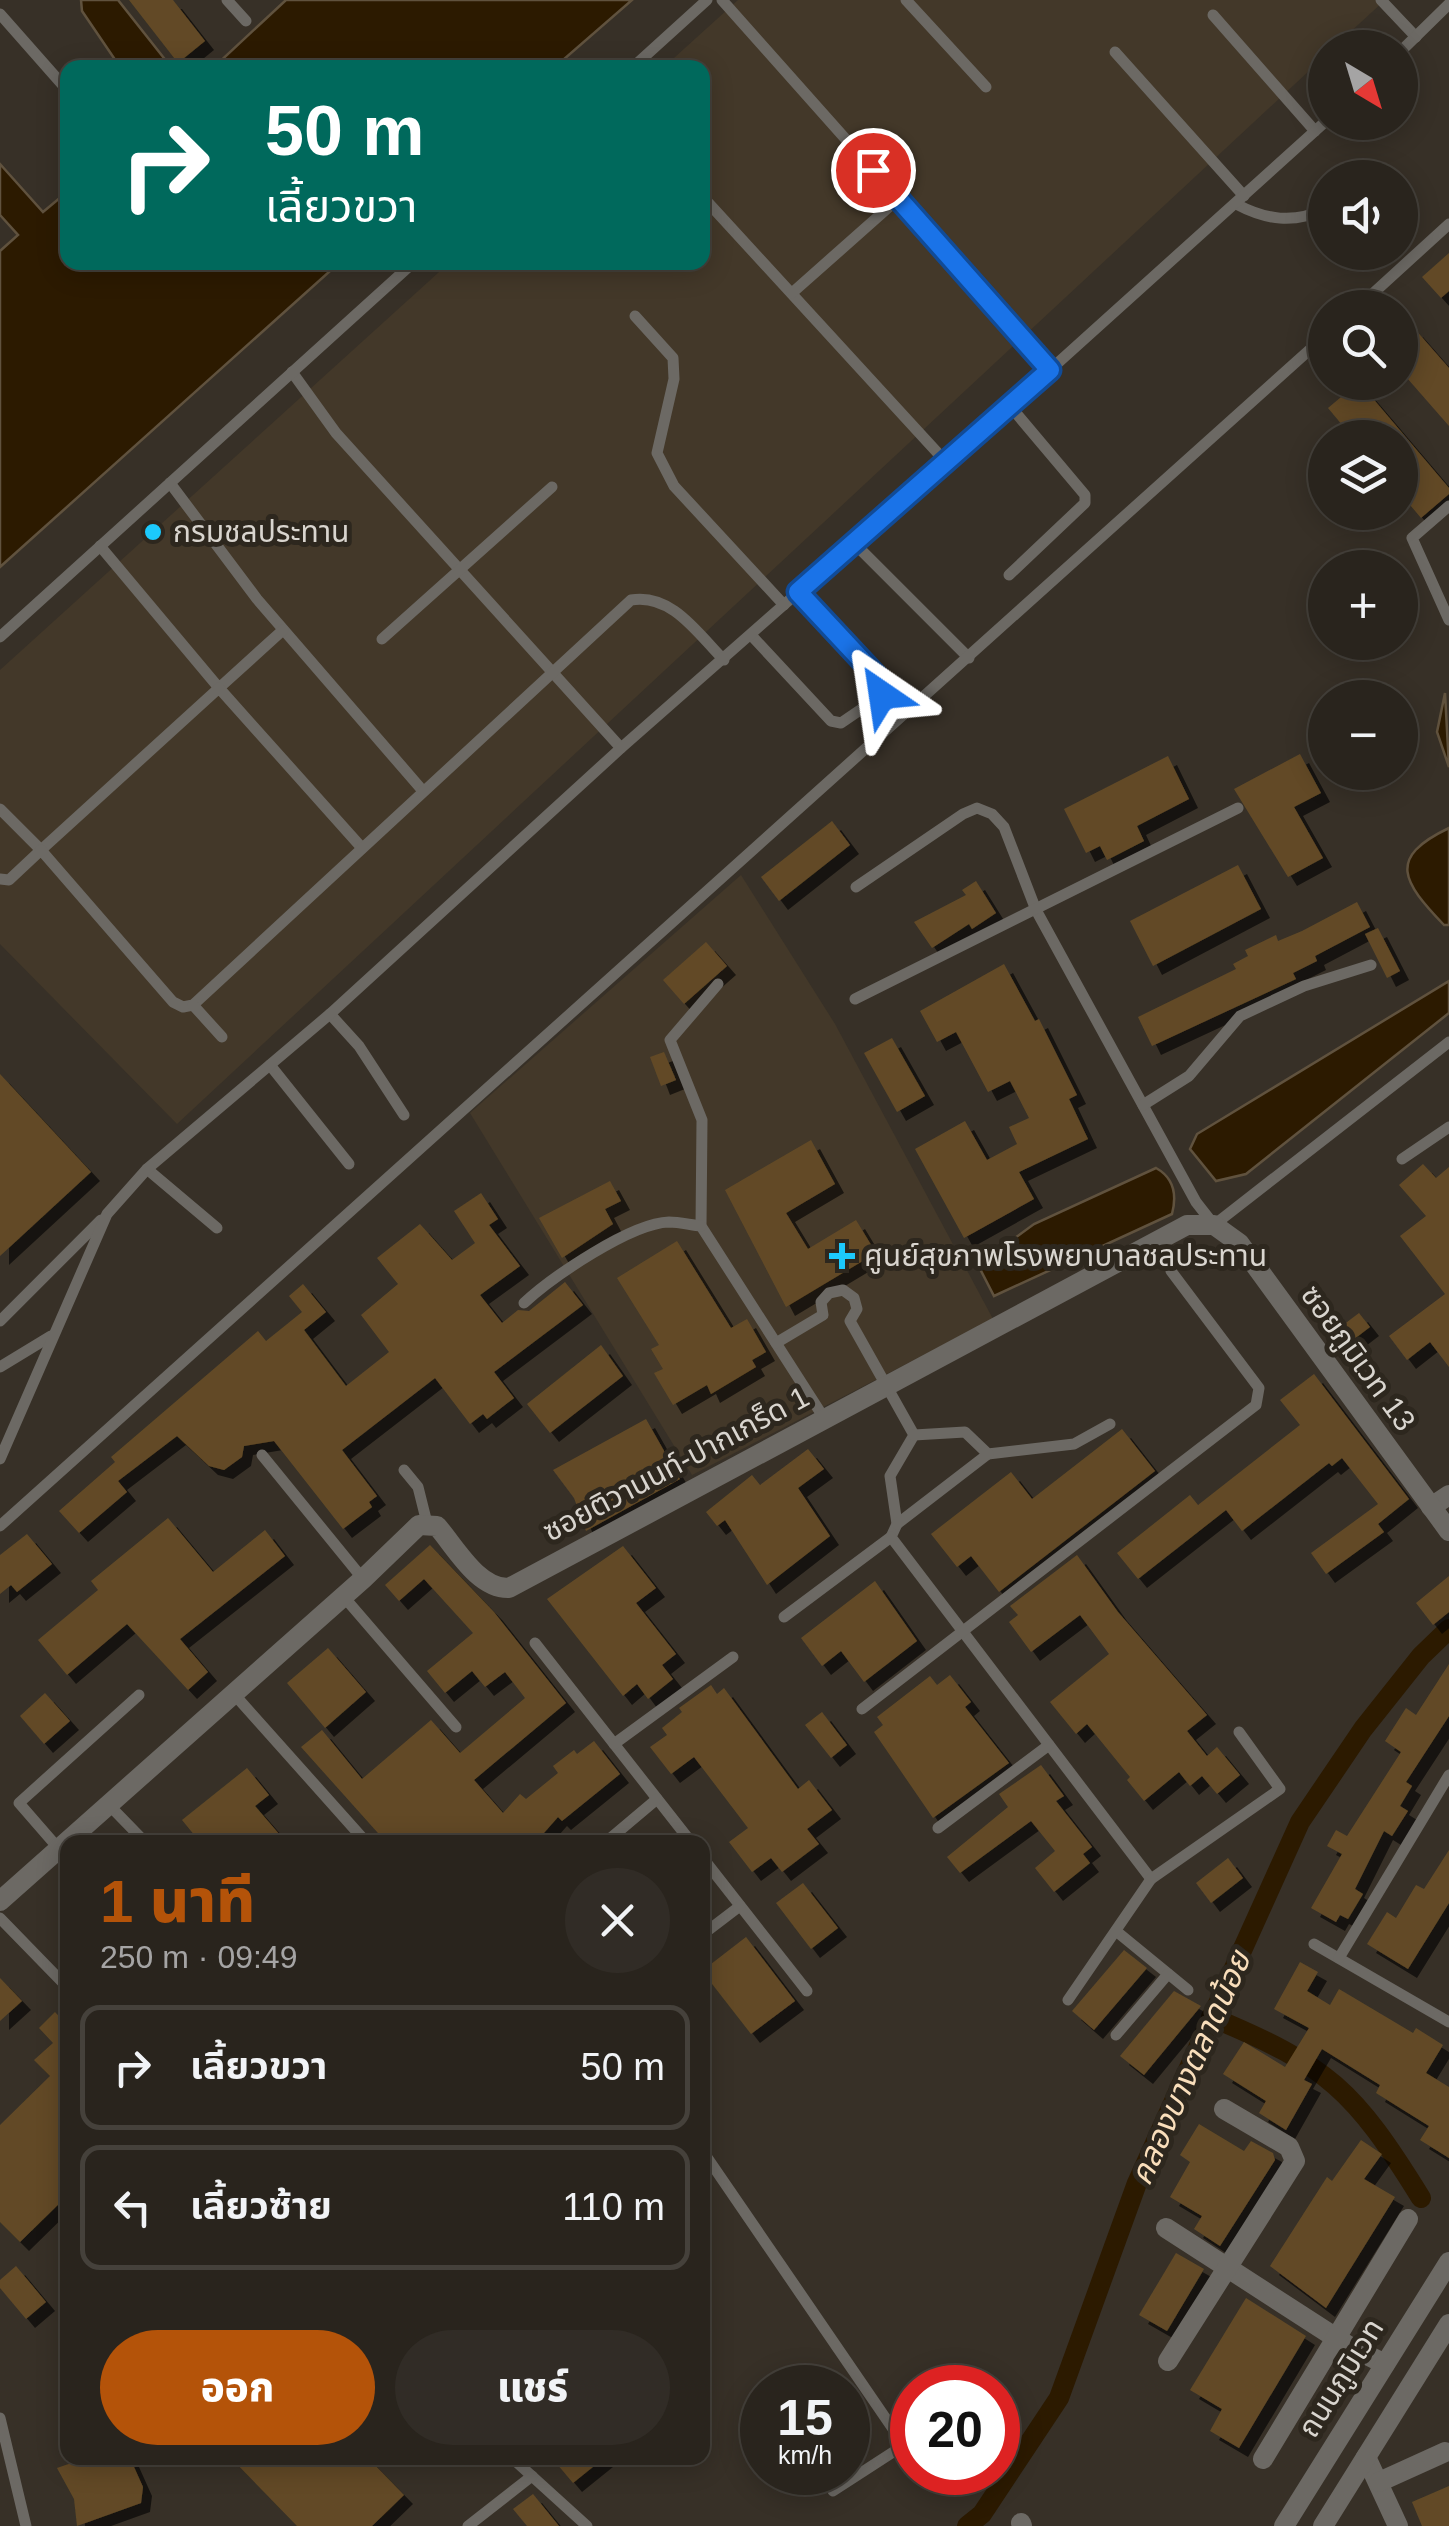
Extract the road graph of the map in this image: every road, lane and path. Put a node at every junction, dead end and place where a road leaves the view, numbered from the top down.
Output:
1 (227, 0) edge
2 (708, 0) edge
3 (722, 0) edge
4 (906, 0) edge
5 (1381, 0) edge
6 (1449, 4) edge
7 (0, 14) edge
8 (1213, 15) dead end
9 (246, 21) dead end
10 (1409, 30) edge
11 (1418, 35) edge
12 (1114, 52) dead end
13 (641, 60) edge
14 (60, 82) edge
15 (986, 87) dead end
16 (1308, 114) edge
17 (1308, 137) edge
18 (898, 199) junction
19 (1240, 200) junction
20 (710, 205) edge
21 (1308, 215) edge
22 (1449, 224) edge
23 (405, 270) edge
24 (1376, 290) edge
25 (792, 293) junction
26 (635, 316) dead end
27 (1308, 351) edge
28 (1050, 370) junction
29 (292, 372) junction
30 (1010, 406) junction
31 (946, 462) junction
32 (170, 483) junction
33 (552, 487) dead end
34 (1449, 506) edge
35 (852, 542) junction
36 (100, 546) junction
37 (460, 571) junction
38 (1009, 575) dead end
39 (798, 592) junction
40 (784, 605) junction
41 (1449, 620) edge
42 (283, 630) junction
43 (752, 635) junction
44 (0, 637) edge
45 (382, 639) dead end
46 (969, 658) junction
47 (724, 660) junction
48 (550, 674) junction
49 (219, 688) junction
50 (621, 748) junction
51 (422, 791) junction
52 (1238, 808) dead end
53 (0, 809) edge
54 (362, 848) junction
55 (41, 850) junction
56 (0, 880) edge
57 (856, 887) dead end
58 (1036, 910) junction
59 (1371, 965) dead end
60 (718, 984) dead end
61 (855, 999) dead end
62 (193, 1004) junction
63 (330, 1014) junction
64 (222, 1037) dead end
65 (1449, 1042) edge
66 (270, 1065) junction
67 (1143, 1105) junction
68 (404, 1115) dead end
69 (1449, 1127) edge
70 (1402, 1159) dead end
71 (349, 1164) dead end
72 (147, 1168) junction
73 (107, 1214) junction
74 (1214, 1225) junction
75 (701, 1226) junction
76 (217, 1228) dead end
77 (1171, 1270) dead end
78 (524, 1302) dead end
79 (0, 1321) edge
80 (52, 1336) junction
81 (776, 1343) junction
82 (0, 1367) edge
83 (887, 1386) junction
84 (824, 1418) junction
85 (1110, 1424) dead end
86 (914, 1434) junction
87 (988, 1454) junction
88 (262, 1455) dead end
89 (0, 1460) edge
90 (404, 1470) dead end
91 (1449, 1495) edge
92 (1431, 1507) junction
93 (427, 1523) junction
94 (897, 1524) junction
95 (0, 1526) edge
96 (1449, 1531) edge
97 (891, 1537) junction
98 (363, 1579) junction
99 (344, 1597) junction
100 (784, 1617) dead end
101 (963, 1632) junction
102 (535, 1643) dead end
103 (733, 1656) dead end
104 (234, 1694) junction
105 (139, 1695) dead end
106 (862, 1709) dead end
107 (456, 1727) dead end
108 (1239, 1732) dead end
109 (614, 1744) junction
110 (1048, 1745) junction
111 (1449, 1776) edge
112 (657, 1799) junction
113 (109, 1804) junction
114 (938, 1828) dead end
115 (75, 1835) edge
116 (138, 1835) edge
117 (360, 1835) edge
118 (614, 1835) edge
119 (685, 1835) edge
120 (59, 1849) joint
121 (710, 1868) edge
122 (1150, 1879) junction
123 (0, 1902) edge
124 (740, 1906) junction
125 (0, 1918) edge
126 (710, 1929) edge
127 (1116, 1931) junction
128 (1314, 1944) dead end
129 (1338, 1958) junction
130 (1168, 1974) junction
131 (60, 1980) edge
132 (806, 1990) dead end
133 (1188, 1990) dead end
134 (1068, 2000) dead end
135 (1449, 2022) edge
136 (1116, 2036) dead end
137 (1224, 2109) dead end
138 (710, 2162) edge
139 (1408, 2219) dead end
140 (1166, 2228) dead end
141 (1449, 2262) edge
142 (1228, 2266) junction
143 (1449, 2324) edge
144 (1336, 2338) junction
145 (1168, 2361) dead end
146 (1385, 2364) junction
147 (849, 2365) edge
148 (870, 2395) edge
149 (0, 2418) edge
150 (1445, 2452) dead end
151 (1366, 2457) junction
152 (1263, 2459) dead end
153 (520, 2465) edge
154 (870, 2467) edge
155 (532, 2476) junction
156 (1379, 2482) junction
157 (1394, 2516) edge
158 (26, 2526) edge
159 (468, 2526) edge
160 (587, 2526) edge
161 (1284, 2526) edge
162 (1324, 2526) edge
163 (1376, 2526) edge

1 - 9 lane
2 - 13 lane
3 - 18 lane
4 - 15 lane
5 - 10 lane
6 - 11 lane
7 - 14 lane
8 - 16 lane
12 - 19 lane
17 - 19 lane
18 - 25 lane
18 - 28 lane
19 - 21 lane
19 - 28 lane
20 - 25 lane
22 - 24 lane
23 - 29 lane
25 - 31 lane
26 - 40 lane
27 - 46 lane
28 - 30 lane
29 - 32 lane
29 - 37 lane
30 - 31 lane
30 - 38 lane
31 - 35 lane
32 - 36 lane
32 - 42 lane
33 - 37 lane
34 - 41 lane
35 - 39 lane
35 - 46 lane
36 - 44 lane
36 - 49 lane
37 - 45 lane
37 - 48 lane
39 - 40 lane
39 - 43 lane
40 - 43 lane
42 - 49 lane
42 - 51 lane
43 - 47 lane
46 - 95 lane
47 - 48 lane
47 - 50 lane
48 - 50 lane
48 - 51 lane
49 - 54 lane
49 - 55 lane
50 - 63 lane
51 - 54 lane
52 - 58 lane
53 - 55 lane
54 - 62 lane
55 - 56 lane
55 - 62 lane
57 - 58 lane
58 - 61 lane
58 - 67 lane
59 - 67 lane
60 - 75 lane
62 - 64 lane
63 - 66 lane
63 - 68 lane
65 - 74 lane, ซอยติวานนท์-ปากเกร็ด 1
66 - 71 lane
66 - 72 lane
67 - 74 lane
69 - 70 lane
72 - 73 lane
72 - 76 lane
73 - 79 lane
73 - 80 lane
74 - 83 street, ซอยติวานนท์-ปากเกร็ด 1
74 - 92 street, ซอยภูมิเวท 13
75 - 78 lane
75 - 81 lane
77 - 101 lane
80 - 82 lane
80 - 89 lane
81 - 83 lane
81 - 84 lane
83 - 84 street, ซอยติวานนท์-ปากเกร็ด 1
83 - 86 lane
84 - 93 street, ซอยติวานนท์-ปากเกร็ด 1
85 - 87 lane
86 - 87 lane
86 - 94 lane
87 - 94 lane
88 - 98 lane
90 - 93 lane
91 - 92 street
92 - 96 street, ซอยภูมิเวท 13
93 - 98 street
94 - 97 lane
97 - 100 lane
97 - 101 lane
98 - 99 street
99 - 104 street
99 - 107 lane
101 - 106 lane
101 - 110 lane
102 - 109 lane
103 - 109 lane
104 - 113 street
104 - 117 lane
105 - 120 lane
108 - 122 lane
109 - 112 lane
110 - 114 lane
110 - 122 lane
111 - 129 lane
112 - 118 lane
112 - 119 lane
113 - 115 street
113 - 116 lane
120 - 123 street
121 - 124 lane
122 - 127 lane
124 - 126 lane
124 - 132 lane
125 - 131 lane
127 - 130 lane
127 - 134 lane
128 - 129 lane
129 - 135 lane
130 - 133 lane
130 - 136 lane
137 - 142 street
138 - 147 lane
139 - 144 street
140 - 142 street
141 - 146 street, ถนนภูมิเวท
142 - 144 street
142 - 145 street
143 - 151 street, ถนนภูมิเวท
144 - 146 street
144 - 152 street
146 - 161 street, ถนนภูมิเวท
148 - 154 lane
149 - 158 lane
150 - 156 street
151 - 156 street
151 - 162 street, ถนนภูมิเวท
153 - 155 lane
155 - 159 lane
155 - 160 lane
156 - 157 street
157 - 163 street

